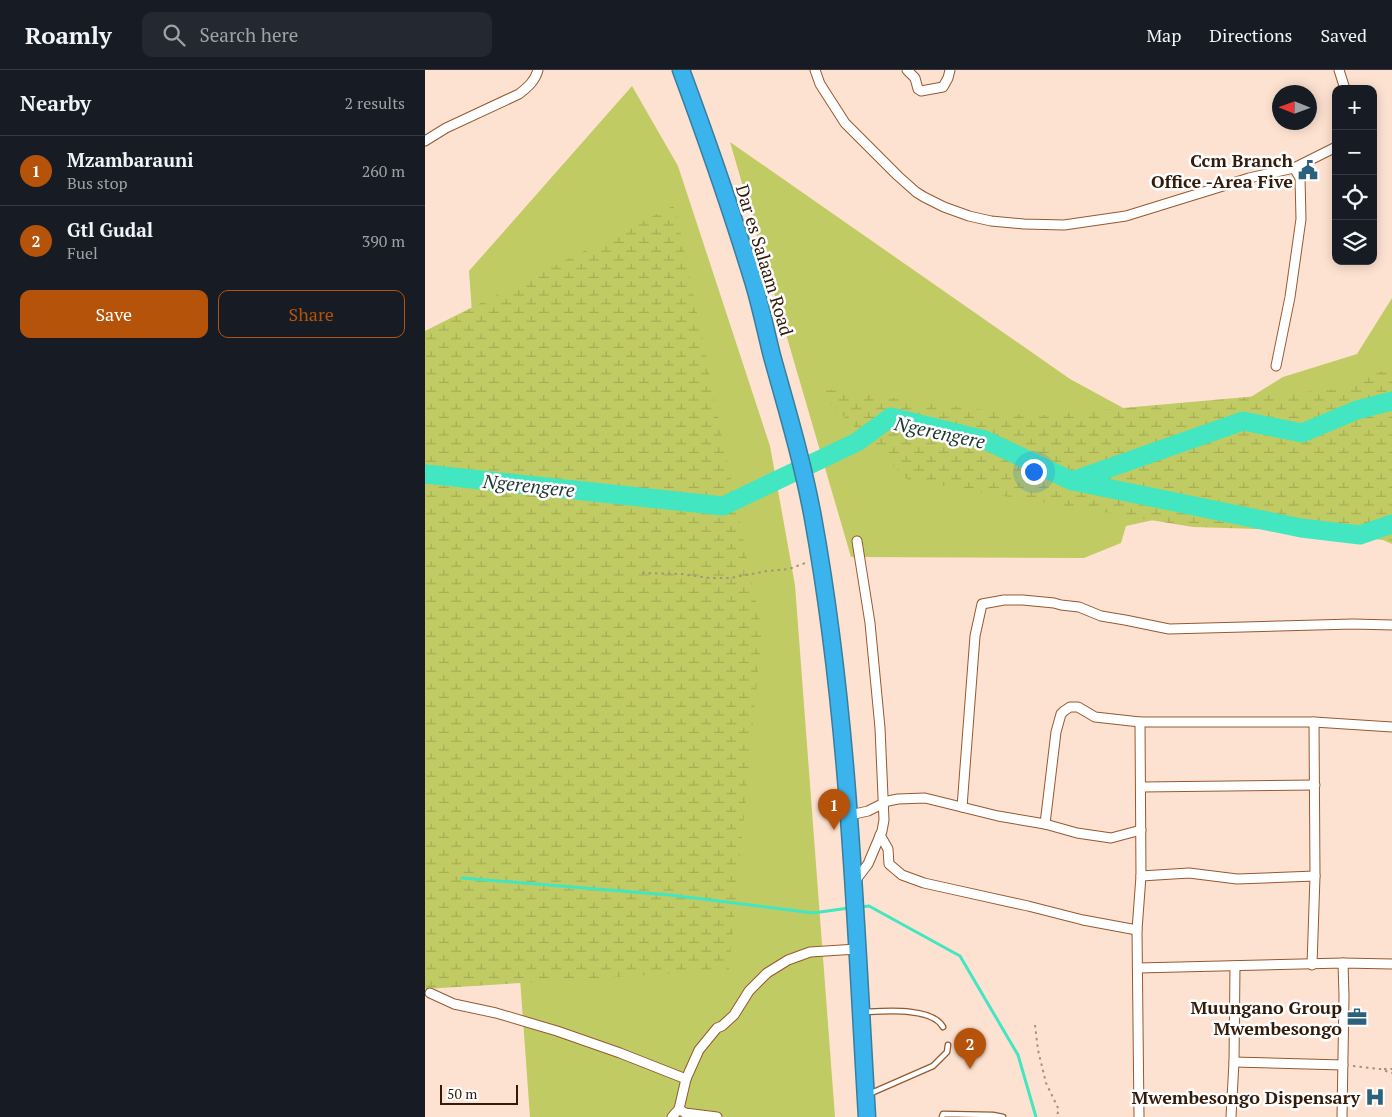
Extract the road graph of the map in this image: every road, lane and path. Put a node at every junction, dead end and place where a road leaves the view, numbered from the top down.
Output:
1 (538, 70) edge
2 (681, 70) edge
3 (815, 70) edge
4 (907, 70) edge
5 (950, 70) edge
6 (1339, 70) edge
7 (1344, 85) edge
8 (425, 141) edge
9 (1332, 149) edge
10 (1294, 168) junction
11 (1276, 366) dead end
12 (857, 541) dead end
13 (820, 558) junction
14 (642, 573) dead end
15 (1392, 625) edge
16 (1141, 722) junction
17 (1314, 722) junction
18 (1392, 727) edge
19 (1315, 785) junction
20 (1141, 787) junction
21 (883, 804) junction
22 (962, 807) junction
23 (850, 815) junction
24 (1045, 824) junction
25 (1141, 830) junction
26 (880, 835) junction
27 (1141, 876) junction
28 (1315, 876) junction
29 (854, 889) junction
30 (1137, 930) junction
31 (857, 950) junction
32 (1343, 963) junction
33 (1392, 964) edge
34 (1312, 965) junction
35 (1235, 966) junction
36 (1138, 968) junction
37 (430, 993) dead end
38 (861, 1012) junction
39 (1035, 1025) dead end
40 (943, 1027) dead end
41 (948, 1045) dead end
42 (1234, 1062) junction
43 (1343, 1065) junction
44 (1392, 1071) edge
45 (686, 1079) junction
46 (865, 1096) junction
47 (679, 1109) junction
48 (671, 1117) edge
49 (717, 1117) edge
50 (867, 1117) edge
51 (942, 1117) edge
52 (1003, 1117) edge
53 (1056, 1117) edge
54 (1139, 1117) edge
55 (1231, 1117) edge
56 (1342, 1117) edge

1 - 8 street
2 - 13 highway, Dar es Salaam Road
3 - 10 street
4 - 5 street
6 - 7 street
9 - 10 street
10 - 11 street
12 - 21 street
13 - 14 path
13 - 23 highway, Dar es Salaam Road
15 - 22 street
16 - 17 street
16 - 20 street
16 - 24 street
17 - 18 street
17 - 19 street
19 - 20 street
19 - 28 street
20 - 25 street
21 - 22 street
21 - 23 street
21 - 26 street
22 - 24 street
23 - 29 highway, Dar es Salaam Road
24 - 25 street
25 - 27 street
26 - 29 street
26 - 30 street
27 - 28 street
27 - 30 street
28 - 34 street
29 - 31 highway, Dar es Salaam Road
30 - 36 street
31 - 38 highway, Dar es Salaam Road
31 - 45 street
32 - 33 street
32 - 34 street
32 - 43 street
34 - 35 street
35 - 36 street
35 - 42 street
36 - 54 street
37 - 45 street
38 - 40 lane
38 - 46 highway, Dar es Salaam Road
39 - 53 path
41 - 46 lane
42 - 43 street
42 - 55 street
43 - 44 path
43 - 56 street
45 - 47 street
46 - 50 highway, Dar es Salaam Road
47 - 48 street
47 - 49 street
51 - 52 lane

